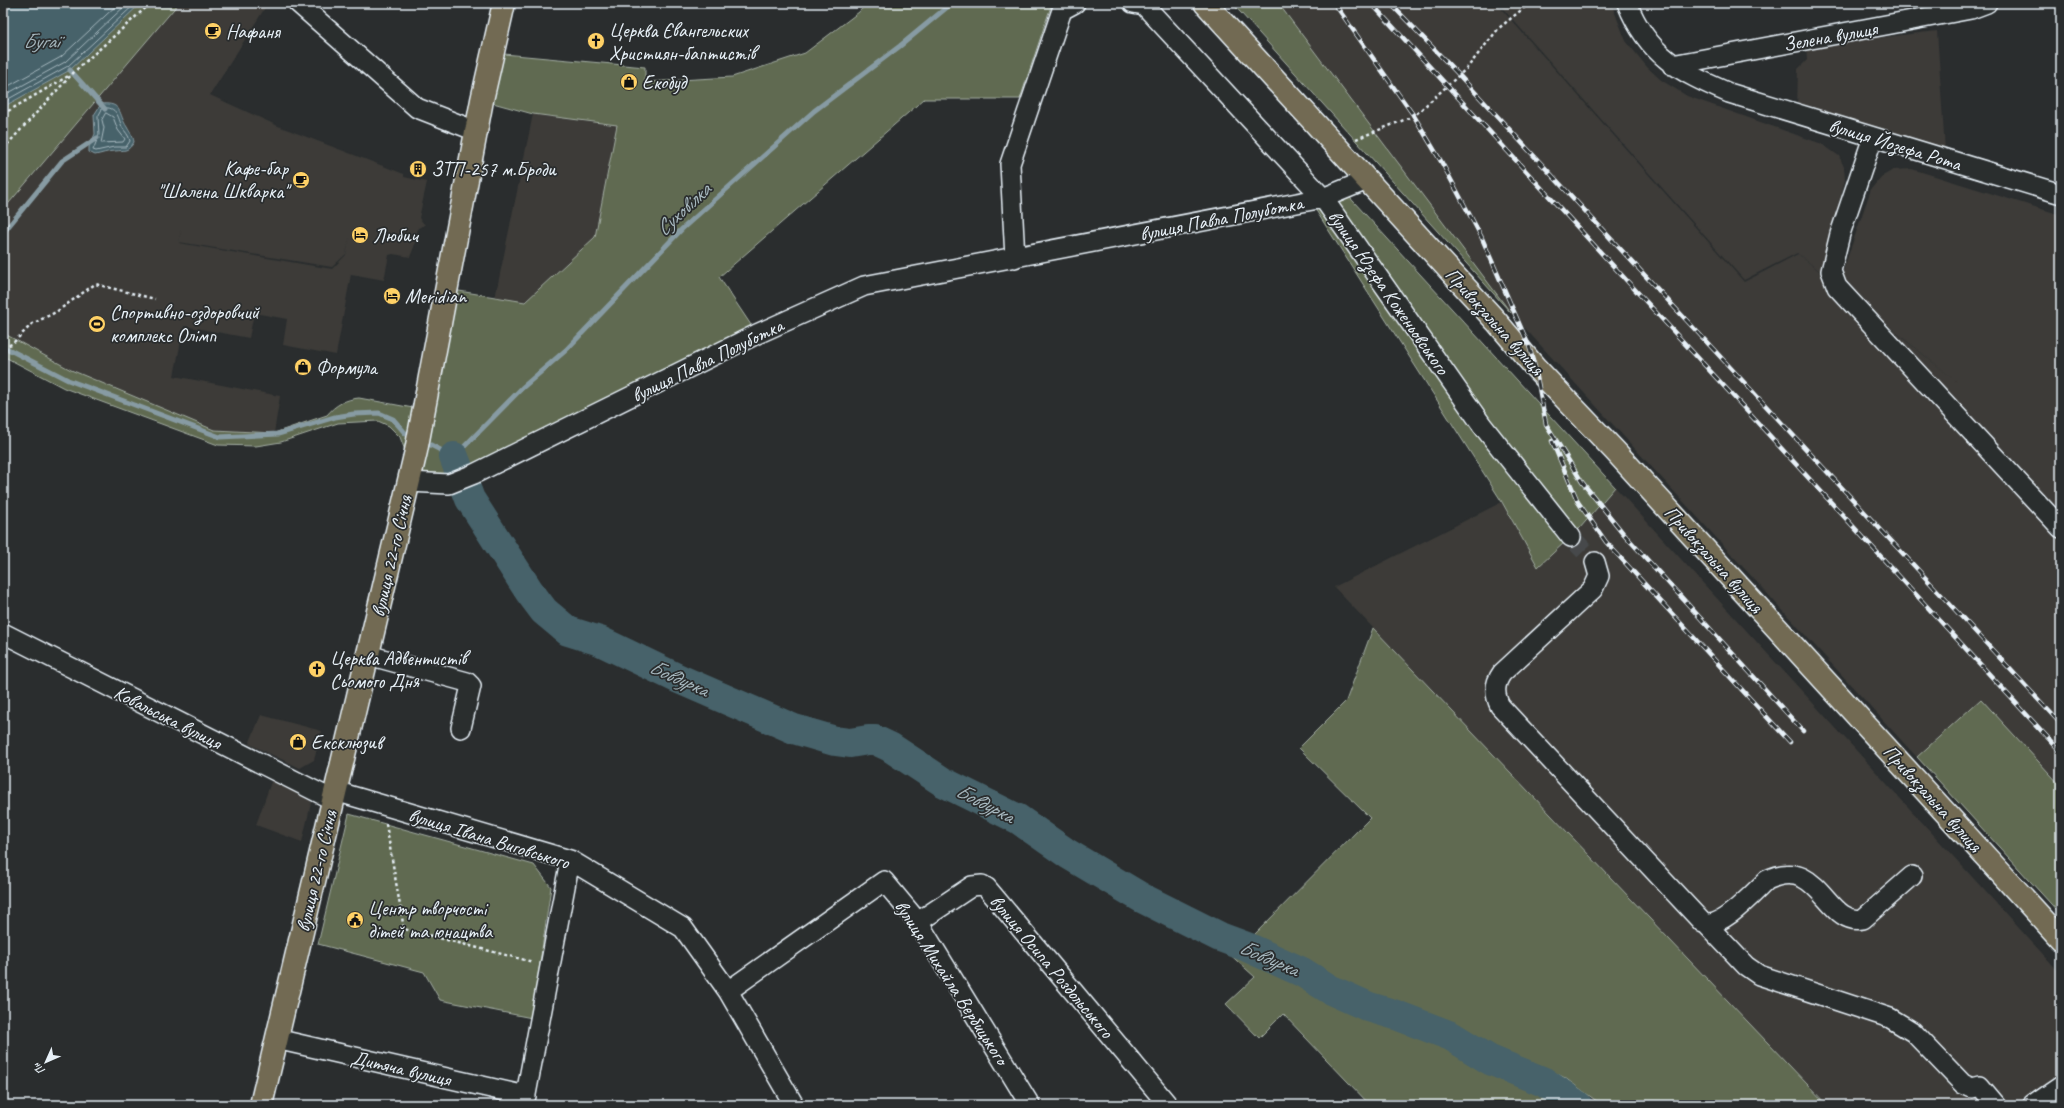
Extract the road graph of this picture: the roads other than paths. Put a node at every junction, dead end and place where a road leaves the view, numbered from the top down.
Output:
1 (298, 3) edge
2 (504, 3) edge
3 (1075, 3) edge
4 (1133, 3) edge
5 (1205, 3) edge
6 (1627, 3) edge
7 (1987, 3) edge
8 (1672, 65) junction
9 (476, 131) junction
10 (1873, 137) junction
11 (1367, 180) junction
12 (2061, 194) edge
13 (1324, 198) junction
14 (1014, 258) junction
15 (409, 482) junction
16 (2061, 528) edge
17 (1571, 537) tunnel mouth
18 (1595, 562) tunnel mouth
19 (3, 633) edge
20 (368, 655) junction
21 (461, 728) dead end
22 (334, 796) junction
23 (570, 860) junction
24 (1912, 876) dead end
25 (918, 922) junction
26 (1707, 925) junction
27 (2061, 939) edge
28 (728, 990) junction
29 (276, 1040) junction
30 (2061, 1085) edge
31 (525, 1100) edge
32 (261, 1105) edge
33 (794, 1105) edge
34 (1030, 1105) edge
35 (1168, 1105) edge
36 (1996, 1105) edge
37 (2032, 1105) edge

1 - 9 street
2 - 9 main road, вулиця 22-го Січня
3 - 14 street
4 - 13 street, вулиця Павла Полуботка
5 - 11 main road
6 - 8 street, вулиця Йозефа Рота
7 - 8 street, Зелена вулиця
8 - 10 street, вулиця Йозефа Рота
9 - 15 main road, вулиця 22-го Січня
10 - 12 street, вулиця Йозефа Рота
10 - 16 street
11 - 13 street, вулиця Юзефа Коженьовського
11 - 27 main road, Привокзальна вулиця
13 - 14 street, вулиця Павла Полуботка
13 - 17 street, вулиця Юзефа Коженьовського
14 - 15 street, вулиця Павла Полуботка
15 - 20 main road, вулиця 22-го Січня
18 - 26 street
19 - 22 street, Ковальська вулиця
20 - 21 street
20 - 22 main road, вулиця 22-го Січня
22 - 23 street, вулиця Івана Виговського
22 - 29 main road, вулиця 22-го Січня
23 - 28 street, вулиця Івана Виговського
23 - 31 street, Дитяча вулиця
24 - 26 street
25 - 28 street, вулиця Михайла Вербицького
25 - 34 street, вулиця Михайла Вербицького
25 - 35 street, вулиця Осипа Роздольського
26 - 36 street
28 - 33 street, вулиця Івана Виговського
29 - 31 street, Дитяча вулиця
29 - 32 main road, вулиця 22-го Січня
30 - 37 street

